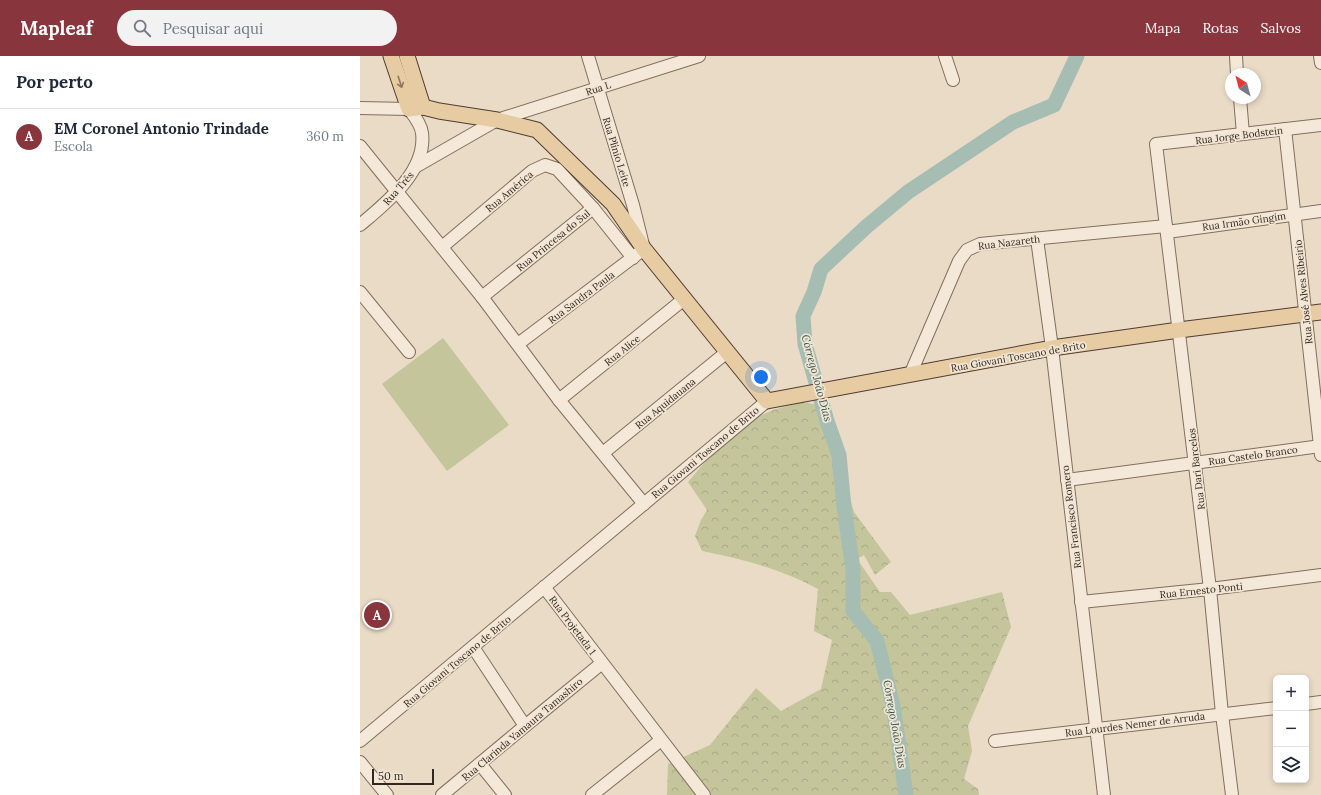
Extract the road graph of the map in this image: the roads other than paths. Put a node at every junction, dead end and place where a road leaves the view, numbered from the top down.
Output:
1 (391, 56) edge
2 (407, 56) edge
3 (588, 56) edge
4 (698, 56) edge
5 (945, 56) edge
6 (1236, 56) edge
7 (1320, 56) edge
8 (1321, 62) edge
9 (1237, 68) edge
10 (953, 80) dead end
11 (598, 88) junction
12 (1240, 104) edge
13 (360, 108) edge
14 (416, 112) junction
15 (498, 120) junction
16 (1321, 125) edge
17 (1285, 129) junction
18 (1243, 134) junction
19 (1156, 144) joint
20 (360, 146) edge
21 (415, 167) junction
22 (397, 191) junction
23 (593, 208) junction
24 (1321, 211) edge
25 (1295, 215) junction
26 (360, 224) edge
27 (1167, 229) junction
28 (1037, 239) junction
29 (442, 247) junction
30 (638, 254) junction
31 (360, 292) edge
32 (482, 297) junction
33 (684, 299) junction
34 (1321, 312) edge
35 (1305, 314) junction
36 (1179, 330) junction
37 (518, 344) junction
38 (1052, 348) junction
39 (409, 352) dead end
40 (727, 352) junction
41 (910, 375) junction
42 (559, 400) junction
43 (767, 401) junction
44 (1321, 449) edge
45 (602, 453) junction
46 (1195, 463) junction
47 (1067, 480) junction
48 (644, 504) junction
49 (1321, 575) edge
50 (544, 587) junction
51 (1210, 589) junction
52 (1081, 602) junction
53 (474, 648) junction
54 (602, 663) junction
55 (1321, 702) edge
56 (1309, 704) edge
57 (1273, 708) edge
58 (1222, 714) junction
59 (525, 726) junction
60 (1096, 729) junction
61 (661, 740) junction
62 (360, 741) edge
63 (995, 741) dead end
64 (360, 762) edge
65 (480, 764) junction
66 (387, 795) edge
67 (442, 795) edge
68 (505, 795) edge
69 (592, 795) edge
70 (704, 795) edge
71 (1104, 795) edge
72 (1232, 795) edge

1 -> 14 main road
2 - 14 main road
3 - 11 street, Rua Plínio Leite
4 - 11 street, Rua L
5 - 10 street
6 - 9 street
7 - 8 street
11 - 15 street, Rua L
11 - 30 street, Rua Plínio Leite
12 - 18 street
13 - 14 street
14 - 15 main road
14 - 21 street, Rua Três
15 - 21 street, Rua L
15 - 30 main road
16 - 17 street, Rua Jorge Bodstein
17 - 18 street, Rua Jorge Bodstein
17 - 25 street, Rua José Alves Ribeirio
18 - 19 street, Rua Jorge Bodstein
19 - 27 street, Rua Dari Barcelos
20 - 22 street
21 - 22 street, Rua Três
22 - 26 street, Rua Três
22 - 29 street
23 - 29 street, Rua América
23 - 30 street, Rua Princesa do Sul
23 - 32 street, Rua Princesa do Sul
24 - 25 street, Rua Irmão Gingim
25 - 27 street, Rua Irmão Gingim
25 - 35 street, Rua José Alves Ribeirio
27 - 28 street, Rua Nazareth
27 - 36 street, Rua Dari Barcelos
28 - 38 street, Rua Francisco Romero
28 - 41 street, Rua Nazareth
29 - 32 street
30 - 33 main road
30 - 37 street, Rua Sandra Paula
31 - 39 street
32 - 37 street
33 - 40 main road
33 - 42 street, Rua Alice
34 - 35 main road, Rua Giovani Toscano de Brito
35 - 36 main road, Rua Giovani Toscano de Brito
35 - 44 street, Rua José Alves Ribeirio
36 - 38 main road, Rua Giovani Toscano de Brito
36 - 46 street, Rua Dari Barcelos
37 - 42 street
38 - 41 main road, Rua Giovani Toscano de Brito
38 - 47 street, Rua Francisco Romero
40 - 43 main road
40 - 45 street, Rua Aquidauana
41 - 43 main road, Rua Giovani Toscano de Brito
42 - 45 street
43 - 48 street, Rua Giovani Toscano de Brito
44 - 46 street, Rua Castelo Branco
45 - 48 street
46 - 47 street, Rua Castelo Branco
46 - 51 street, Rua Dari Barcelos
47 - 52 street, Rua Francisco Romero
48 - 50 street, Rua Giovani Toscano de Brito
49 - 51 street, Rua Ernesto Ponti
50 - 53 street, Rua Giovani Toscano de Brito
50 - 54 street, Rua Projetada 1
51 - 52 street, Rua Ernesto Ponti
51 - 58 street, Rua Dari Barcelos
52 - 60 street, Rua Francisco Romero
53 - 59 street
53 - 62 street, Rua Giovani Toscano de Brito
54 - 59 street, Rua Clarinda Yamaura Tamashiro
54 - 61 street, Rua Projetada 1
55 - 56 street
57 - 58 street, Rua Lourdes Nemer de Arruda
58 - 60 street, Rua Lourdes Nemer de Arruda
58 - 72 street, Rua Dari Barcelos
59 - 65 street, Rua Clarinda Yamaura Tamashiro
60 - 63 street, Rua Lourdes Nemer de Arruda
60 - 71 street, Rua Francisco Romero
61 - 69 street
61 - 70 street, Rua Projetada 1
64 - 66 street
65 - 67 street, Rua Clarinda Yamaura Tamashiro
65 - 68 street

